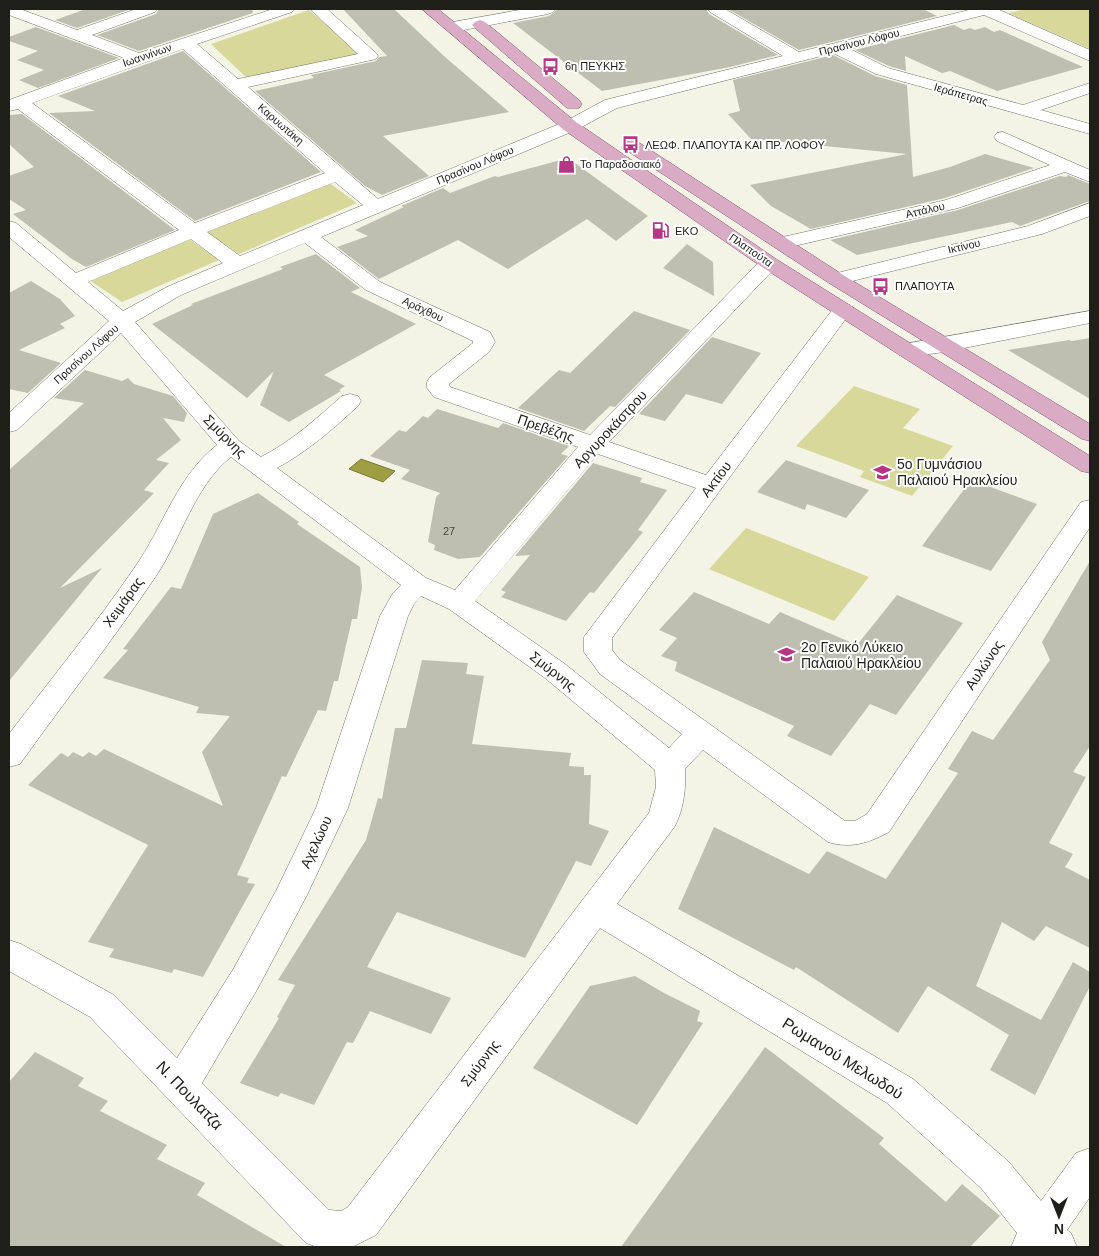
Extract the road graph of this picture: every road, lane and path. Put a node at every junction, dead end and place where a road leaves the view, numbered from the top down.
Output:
1 (150, 9) edge
2 (287, 9) edge
3 (318, 9) edge
4 (429, 9) edge
5 (459, 9) edge
6 (548, 9) edge
7 (716, 9) edge
8 (944, 9) edge
9 (16, 10) edge
10 (988, 10) edge
11 (960, 16) junction
12 (477, 23) junction
13 (453, 28) junction
14 (77, 35) junction
15 (185, 42) junction
16 (835, 48) junction
17 (1090, 56) edge
18 (796, 57) junction
19 (139, 58) junction
20 (235, 85) junction
21 (1090, 88) edge
22 (14, 104) edge
23 (1022, 112) junction
24 (588, 116) junction
25 (570, 126) junction
26 (1090, 129) edge
27 (1003, 137) dead end
28 (1066, 166) junction
29 (338, 174) junction
30 (1090, 177) edge
31 (376, 207) junction
32 (1090, 209) edge
33 (9, 227) edge
34 (193, 231) junction
35 (307, 235) junction
36 (775, 253) junction
37 (237, 264) junction
38 (836, 279) junction
39 (74, 281) junction
40 (842, 309) junction
41 (1090, 317) edge
42 (122, 321) junction
43 (944, 345) junction
44 (907, 350) junction
45 (438, 388) joint
46 (350, 401) dead end
47 (9, 425) edge
48 (1090, 434) edge
49 (593, 444) junction
50 (231, 446) junction
51 (1090, 466) edge
52 (259, 468) junction
53 (712, 484) junction
54 (1090, 508) edge
55 (417, 584) junction
56 (460, 603) junction
57 (701, 733) junction
58 (9, 756) edge
59 (670, 766) junction
60 (597, 909) junction
61 (9, 954) edge
62 (181, 1085) junction
63 (1090, 1166) edge
64 (348, 1233) edge
65 (1043, 1243) edge

1 - 14 street
2 - 15 street, Ιωαννίνων
3 - 20 street
4 - 13 main road, Πλαπούτα
5 - 12 main road, Πλαπούτα
6 - 12 street
7 - 18 street
8 - 11 street
9 - 14 street
10 - 11 street, Πρασίνου Λόφου
10 - 17 street
11 - 16 street, Πρασίνου Λόφου
12 - 13 street
12 - 24 main road, Πλαπούτα
13 - 25 main road, Πλαπούτα
14 - 19 street
15 - 19 street, Ιωαννίνων
15 - 20 street, Καρυωτάκη
16 - 18 street, Πρασίνου Λόφου
16 - 23 street, Ιεράπετρας
18 - 24 street, Πρασίνου Λόφου
19 - 22 street, Ιωαννίνων
20 - 29 street, Καρυωτάκη
21 - 23 street
22 - 34 street
23 - 26 street, Ιεράπετρας
24 - 25 street, Πρασίνου Λόφου
24 - 36 main road, Πλαπούτα
25 - 31 street, Πρασίνου Λόφου
25 - 36 main road, Πλαπούτα
27 - 28 street
28 - 30 street
28 - 36 street, Αττάλου
29 - 31 street, Καρυωτάκη
29 - 34 street
31 - 35 street, Πρασίνου Λόφου
32 - 38 street, Ικτίνου
33 - 39 street, Σμύρνης
34 - 37 street
34 - 39 street
35 - 37 street, Πρασίνου Λόφου
35 - 45 street, Αράχθου
36 - 38 main road, Πλαπούτα
36 - 40 main road, Πλαπούτα
36 - 49 street, Αργυροκάστρου
37 - 42 street, Πρασίνου Λόφου
38 - 43 main road, Πλαπούτα
39 - 42 street, Σμύρνης
40 - 44 main road, Πλαπούτα
40 - 53 street, Ακτίου
41 - 43 street
42 - 47 street, Πρασίνου Λόφου
42 - 50 street, Σμύρνης
43 - 44 street
43 - 48 main road, Πλαπούτα
44 - 51 main road, Πλαπούτα
45 - 49 street, Πρεβέζης
46 - 52 street
49 - 53 street, Πρεβέζης
49 - 56 street, Αργυροκάστρου
50 - 52 street, Σμύρνης
50 - 58 street, Χειμάρας
52 - 55 street, Σμύρνης
53 - 57 street, Ακτίου
54 - 57 street, Αυλώνος
55 - 56 street, Σμύρνης
55 - 62 street, Αχελώου
56 - 59 street, Σμύρνης
57 - 59 street
59 - 60 street, Σμύρνης
60 - 64 street, Σμύρνης
60 - 65 street, Ρωμανού Μελωδού
61 - 62 street, Ν. Πουλατζα
62 - 64 street, Ν. Πουλατζα
63 - 65 street

